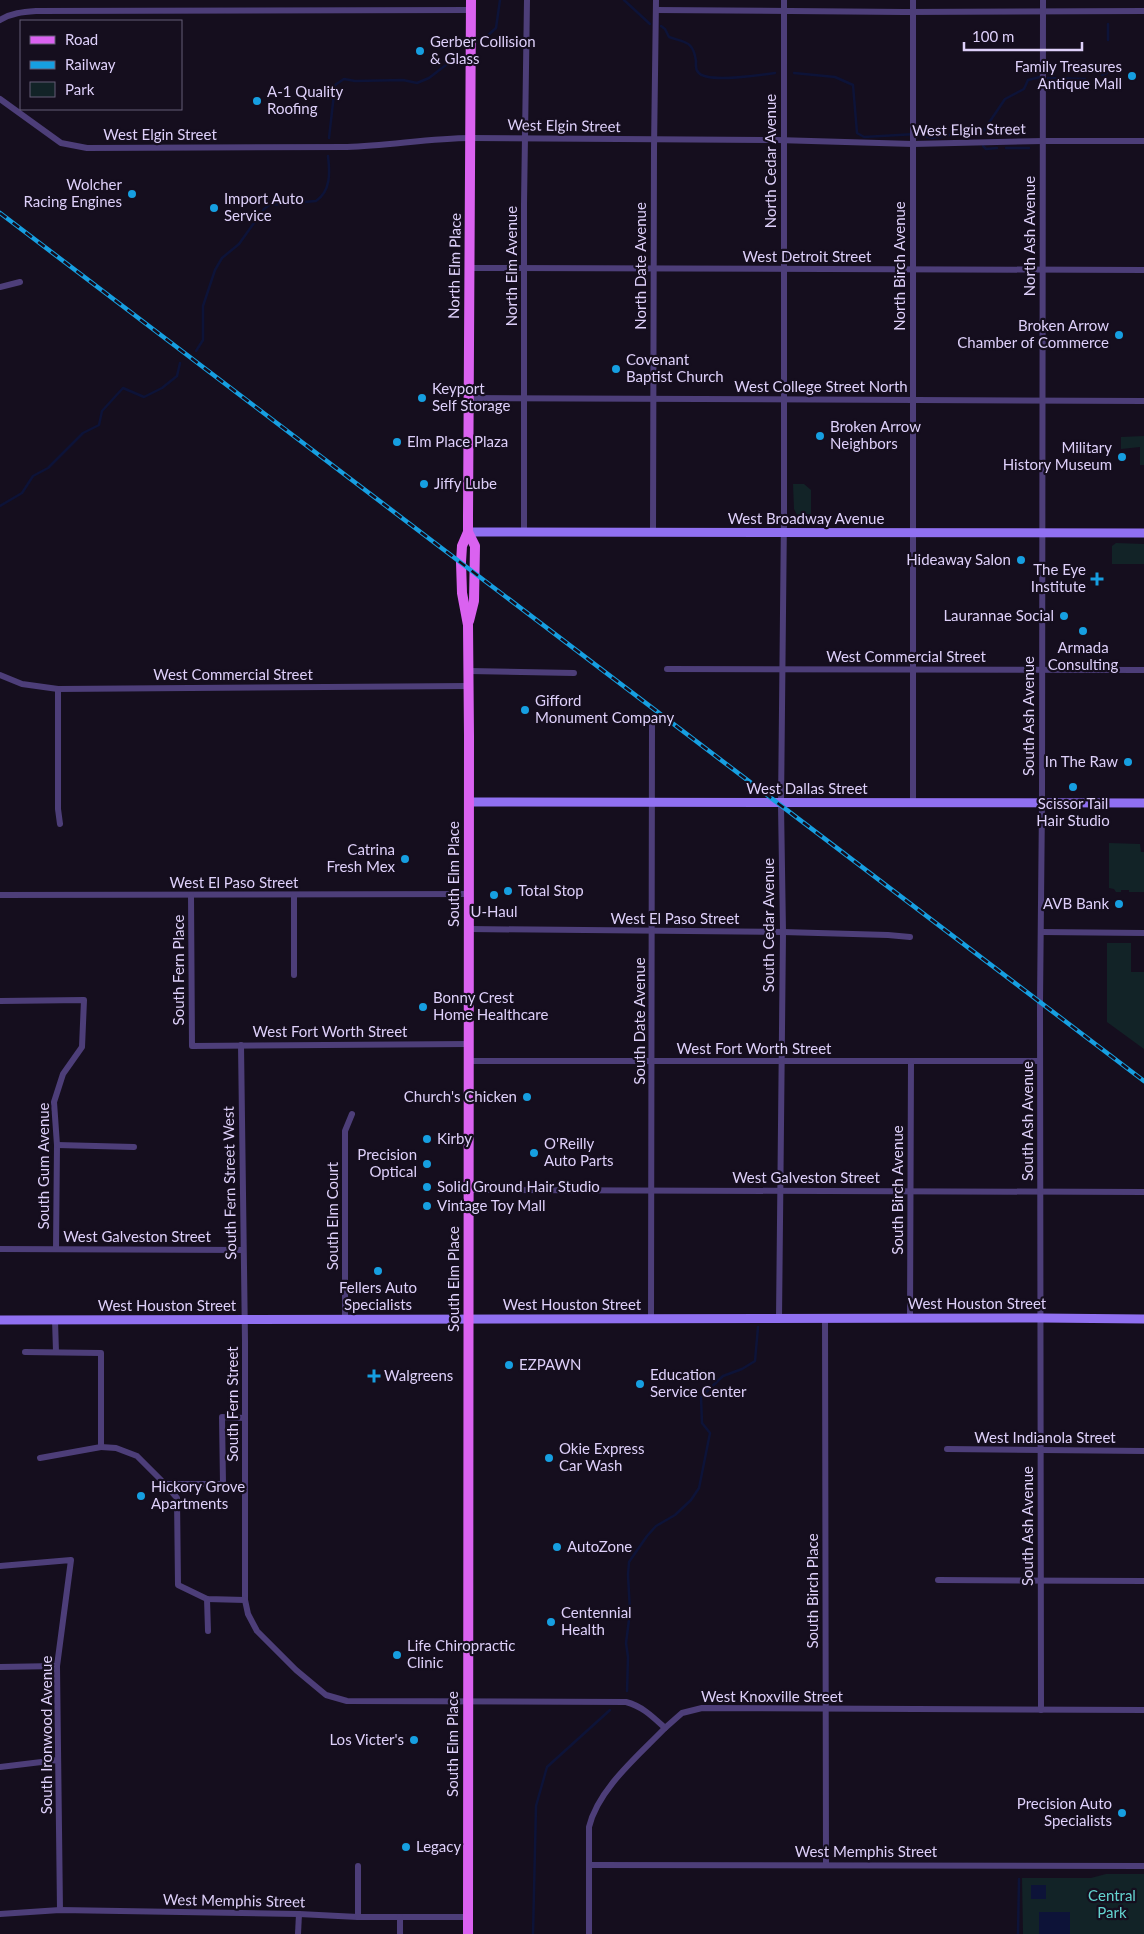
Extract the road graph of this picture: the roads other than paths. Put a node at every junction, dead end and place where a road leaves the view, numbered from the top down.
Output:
1 (527, 0) edge
2 (656, 0) edge
3 (784, 0) edge
4 (913, 0) edge
5 (1043, 0) edge
6 (471, 5) edge
7 (656, 10) junction
8 (784, 11) junction
9 (1144, 11) edge
10 (913, 12) junction
11 (1043, 12) junction
12 (0, 20) edge
13 (0, 99) edge
14 (471, 138) junction
15 (525, 139) junction
16 (654, 140) junction
17 (784, 140) junction
18 (913, 141) junction
19 (1043, 141) junction
20 (1144, 141) edge
21 (471, 268) junction
22 (524, 270) junction
23 (653, 270) junction
24 (783, 270) junction
25 (913, 270) junction
26 (1042, 270) junction
27 (1144, 270) edge
28 (20, 282) dead end
29 (0, 286) edge
30 (469, 398) junction
31 (524, 399) junction
32 (653, 399) junction
33 (783, 399) junction
34 (913, 400) junction
35 (1043, 400) junction
36 (1144, 400) edge
37 (468, 532) junction
38 (784, 532) junction
39 (524, 533) junction
40 (653, 533) junction
41 (913, 533) junction
42 (1042, 533) junction
43 (1144, 533) edge
44 (668, 669) dead end
45 (782, 669) junction
46 (912, 669) junction
47 (1042, 670) junction
48 (1144, 670) edge
49 (468, 671) junction
50 (574, 673) dead end
51 (0, 675) edge
52 (468, 686) junction
53 (58, 689) junction
54 (652, 724) dead end
55 (469, 802) junction
56 (781, 802) junction
57 (652, 803) junction
58 (913, 803) junction
59 (1042, 803) junction
60 (1144, 803) edge
61 (60, 824) dead end
62 (469, 894) junction
63 (0, 895) edge
64 (192, 895) junction
65 (294, 895) junction
66 (469, 930) junction
67 (653, 932) junction
68 (783, 932) junction
69 (1041, 932) junction
70 (1144, 933) edge
71 (910, 938) dead end
72 (294, 976) dead end
73 (0, 1001) edge
74 (469, 1044) junction
75 (241, 1045) junction
76 (192, 1046) joint
77 (469, 1061) junction
78 (652, 1061) junction
79 (781, 1061) junction
80 (911, 1061) junction
81 (1040, 1061) junction
82 (352, 1114) dead end
83 (57, 1145) junction
84 (134, 1147) dead end
85 (468, 1190) junction
86 (652, 1191) junction
87 (780, 1191) junction
88 (911, 1191) junction
89 (1040, 1192) junction
90 (1144, 1192) edge
91 (0, 1249) edge
92 (56, 1249) junction
93 (243, 1250) junction
94 (651, 1318) junction
95 (778, 1318) junction
96 (825, 1318) junction
97 (910, 1318) junction
98 (1041, 1318) junction
99 (346, 1319) junction
100 (468, 1319) junction
101 (1144, 1319) edge
102 (0, 1320) edge
103 (55, 1320) junction
104 (244, 1320) junction
105 (25, 1352) dead end
106 (56, 1352) junction
107 (245, 1418) junction
108 (101, 1447) junction
109 (947, 1449) dead end
110 (1040, 1451) junction
111 (1144, 1451) edge
112 (40, 1458) dead end
113 (165, 1484) junction
114 (0, 1566) edge
115 (938, 1580) dead end
116 (1041, 1581) junction
117 (1144, 1581) edge
118 (207, 1599) junction
119 (245, 1600) junction
120 (208, 1630) dead end
121 (57, 1666) junction
122 (0, 1667) edge
123 (468, 1700) junction
124 (826, 1709) junction
125 (1040, 1710) junction
126 (1144, 1710) edge
127 (665, 1728) junction
128 (58, 1760) junction
129 (0, 1767) edge
130 (826, 1864) junction
131 (589, 1865) junction
132 (358, 1866) dead end
133 (1144, 1866) edge
134 (60, 1910) junction
135 (0, 1914) edge
136 (299, 1914) junction
137 (358, 1917) junction
138 (400, 1918) junction
139 (468, 1918) junction
140 (298, 1934) edge
141 (400, 1934) edge
142 (468, 1934) edge
143 (589, 1934) edge

1 - 15 street, North Elm Avenue
2 - 7 street, North Date Avenue
3 - 8 street, North Cedar Avenue
4 - 10 street, North Birch Avenue
5 - 11 street, North Ash Avenue
6 - 12 street
6 - 14 main road, North Elm Place
7 - 8 street
7 - 16 street, North Date Avenue
8 - 10 street
8 - 17 street, North Cedar Avenue
9 - 11 street
10 - 11 street
10 - 18 street, North Birch Avenue
11 - 19 street, North Ash Avenue
13 - 14 street, West Elgin Street
14 - 15 street, West Elgin Street
14 - 21 main road, North Elm Place
15 - 16 street, West Elgin Street
15 - 22 street, North Elm Avenue
16 - 17 street, West Elgin Street
16 - 23 street, North Date Avenue
17 - 18 street, West Elgin Street
17 - 24 street, North Cedar Avenue
18 - 19 street, West Elgin Street
18 - 25 street, North Birch Avenue
19 - 20 street, West Elgin Street
19 - 26 street, North Ash Avenue
21 - 22 street, West Detroit Street
21 - 30 main road, North Elm Place
22 - 23 street, West Detroit Street
22 - 31 street, North Elm Avenue
23 - 24 street, West Detroit Street
23 - 32 street, North Date Avenue
24 - 25 street, West Detroit Street
24 - 33 street, North Cedar Avenue
25 - 26 street, West Detroit Street
25 - 34 street, North Birch Avenue
26 - 27 street, West Detroit Street
26 - 35 street, North Ash Avenue
28 - 29 street
30 - 31 street, West College Street North
30 - 37 main road, North Elm Place
31 - 32 street, West College Street North
31 - 39 street, North Elm Avenue
32 - 33 street, West College Street North
32 - 40 street, North Date Avenue
33 - 34 street, West College Street North
33 - 38 street, North Cedar Avenue
34 - 35 street, West College Street North
34 - 41 street, North Birch Avenue
35 - 36 street, West College Street North
35 - 42 street, North Ash Avenue
37 - 39 street, West Broadway Avenue
37 - 49 main road, South Elm Place
38 - 40 street, West Broadway Avenue
38 - 41 street, West Broadway Avenue
38 - 45 street, South Cedar Avenue
39 - 40 street, West Broadway Avenue
41 - 42 street, West Broadway Avenue
41 - 46 street
42 - 43 street, West Broadway Avenue
42 - 47 street, South Ash Avenue
44 - 45 street, West Commercial Street
45 - 46 street, West Commercial Street
45 - 56 street, South Cedar Avenue
46 - 47 street, West Commercial Street
46 - 58 street
47 - 48 street, West Commercial Street
47 - 59 street, South Ash Avenue
49 - 50 street
49 - 52 main road, South Elm Place
51 - 53 street, West Commercial Street
52 - 53 street, West Commercial Street
52 - 55 main road, South Elm Place
53 - 61 street
54 - 57 street, South Date Avenue
55 - 57 street, West Dallas Street
55 - 62 main road, South Elm Place
56 - 57 street, West Dallas Street
56 - 58 street, West Dallas Street
56 - 68 street, South Cedar Avenue
57 - 67 street, South Date Avenue
58 - 59 street, West Dallas Street
59 - 60 street, West Dallas Street
59 - 69 street, South Ash Avenue
62 - 65 street, West El Paso Street
62 - 66 main road, South Elm Place
63 - 64 street, West El Paso Street
64 - 65 street, West El Paso Street
64 - 76 street, South Fern Place
65 - 72 street
66 - 67 street, West El Paso Street
66 - 74 main road, South Elm Place
67 - 68 street, West El Paso Street
67 - 78 street, South Date Avenue
68 - 71 street, West El Paso Street
68 - 79 street, South Cedar Avenue
69 - 70 street
69 - 81 street, South Ash Avenue
73 - 83 street, South Gum Avenue
74 - 75 street, West Fort Worth Street
74 - 77 main road, South Elm Place
75 - 76 street, West Fort Worth Street
75 - 93 street, South Fern Street West
77 - 78 street, West Fort Worth Street
77 - 85 main road, South Elm Place
78 - 79 street, West Fort Worth Street
78 - 86 street, South Date Avenue
79 - 80 street, West Fort Worth Street
79 - 87 street, South Cedar Avenue
80 - 81 street, West Fort Worth Street
80 - 88 street, South Birch Avenue
81 - 89 street, South Ash Avenue
82 - 99 street, South Elm Court
83 - 84 street
83 - 92 street, South Gum Avenue
85 - 86 street, West Galveston Street
85 - 100 main road, South Elm Place
86 - 87 street, West Galveston Street
86 - 94 street, South Date Avenue
87 - 88 street, West Galveston Street
87 - 95 street, South Cedar Avenue
88 - 89 street, West Galveston Street
88 - 97 street, South Birch Avenue
89 - 90 street, West Galveston Street
89 - 98 street, South Ash Avenue
91 - 92 street, West Galveston Street
92 - 93 street, West Galveston Street
93 - 104 street, South Fern Street West
94 - 95 street, West Houston Street
94 - 100 street, West Houston Street
95 - 96 street, West Houston Street
96 - 97 street, West Houston Street
96 - 124 street, South Birch Place
97 - 98 street, West Houston Street
98 - 101 street, West Houston Street
98 - 110 street, South Ash Avenue
99 - 100 street, West Houston Street
99 - 104 street, West Houston Street
100 - 123 main road, South Elm Place
102 - 103 street, West Houston Street
103 - 104 street, West Houston Street
103 - 106 street
104 - 107 street, South Fern Street
105 - 106 street
106 - 108 street
107 - 113 street
107 - 119 street, South Fern Street
108 - 112 street
108 - 113 street
109 - 110 street, West Indianola Street
110 - 111 street, West Indianola Street
110 - 116 street, South Ash Avenue
113 - 118 street
114 - 121 street, South Ironwood Avenue
115 - 116 street
116 - 117 street
116 - 125 street, South Ash Avenue
118 - 119 street
118 - 120 street
119 - 123 street, South Fern Street
121 - 122 street
121 - 128 street, South Ironwood Avenue
123 - 127 street
123 - 139 main road, South Elm Place
124 - 125 street, West Knoxville Street
124 - 127 street, West Knoxville Street
124 - 130 street, South Birch Place
125 - 126 street, West Knoxville Street
127 - 131 street
128 - 129 street
128 - 134 street, South Ironwood Avenue
130 - 131 street, West Memphis Street
130 - 133 street, West Memphis Street
131 - 143 street
132 - 137 street
134 - 135 street, West Memphis Street
134 - 136 street, West Memphis Street
136 - 137 street, West Memphis Street
136 - 140 street
137 - 138 street, West Memphis Street
138 - 139 street, West Memphis Street
138 - 141 street
139 - 142 main road, South Elm Place

